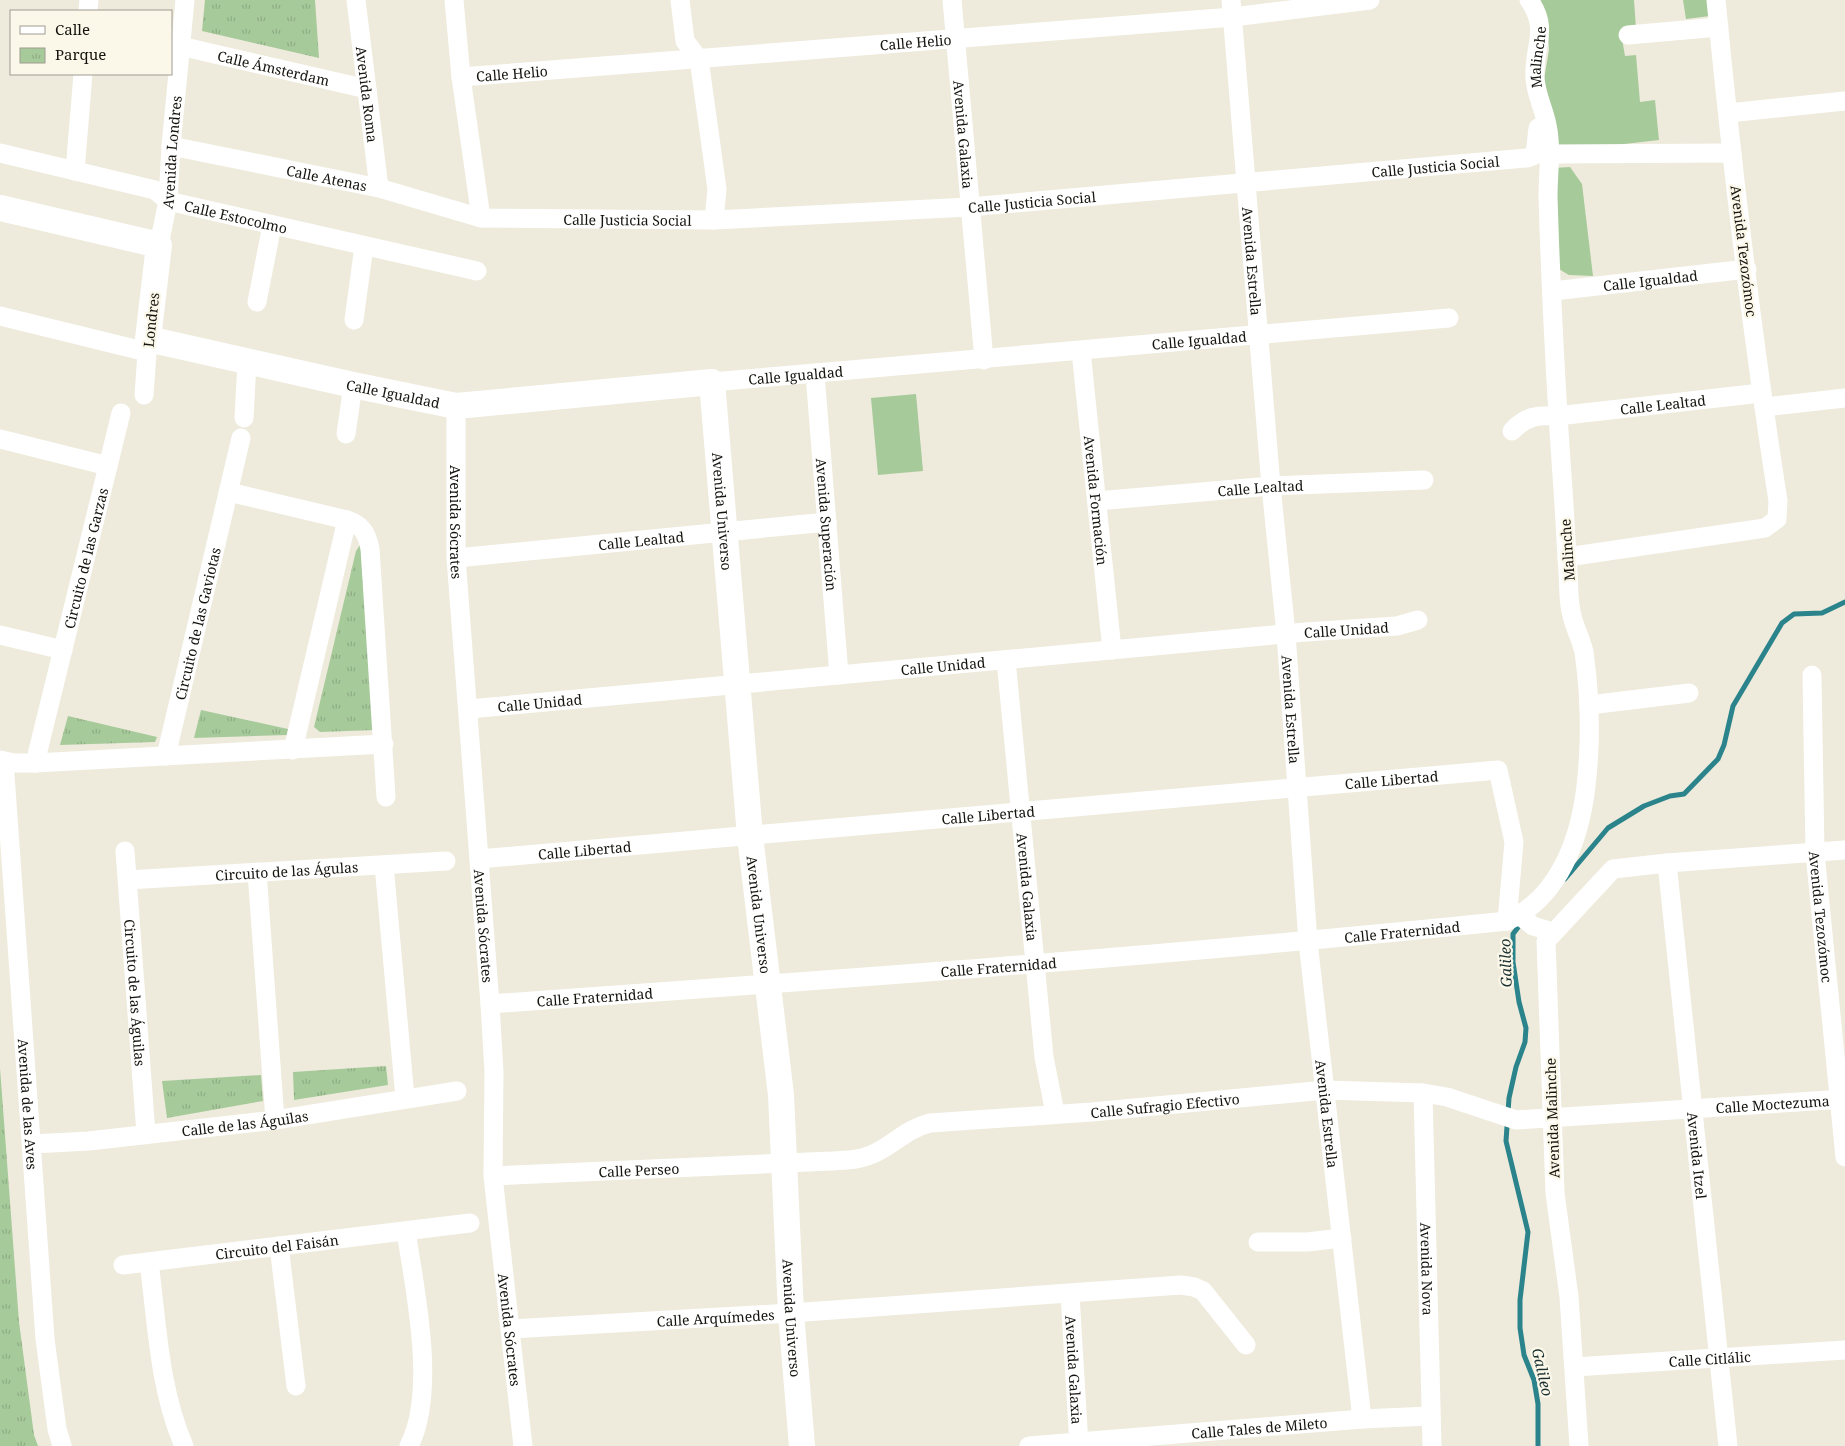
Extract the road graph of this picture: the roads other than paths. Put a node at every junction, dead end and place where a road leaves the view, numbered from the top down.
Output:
1 (185, 0) edge
2 (356, 0) edge
3 (454, 0) edge
4 (680, 0) edge
5 (952, 0) edge
6 (1370, 0) edge
7 (1528, 0) edge
8 (1716, 0) edge
9 (1232, 8) edge
10 (1719, 27) junction
11 (1628, 35) dead end
12 (956, 40) junction
13 (180, 46) junction
14 (698, 59) junction
15 (83, 75) edge
16 (461, 77) junction
17 (367, 89) junction
18 (1845, 101) edge
19 (1543, 110) junction
20 (1728, 112) junction
21 (171, 146) junction
22 (0, 153) edge
23 (1732, 153) junction
24 (1550, 154) junction
25 (74, 171) junction
26 (1245, 182) junction
27 (379, 188) junction
28 (168, 201) junction
29 (969, 207) junction
30 (0, 208) edge
31 (482, 218) junction
32 (714, 220) junction
33 (272, 225) junction
34 (159, 245) junction
35 (364, 246) junction
36 (1747, 270) junction
37 (476, 271) dead end
38 (1552, 291) junction
39 (257, 302) dead end
40 (0, 316) edge
41 (1449, 318) dead end
42 (354, 320) dead end
43 (1258, 335) junction
44 (148, 345) junction
45 (1081, 351) junction
46 (984, 360) junction
47 (247, 362) junction
48 (815, 374) junction
49 (712, 382) junction
50 (353, 385) junction
51 (144, 395) dead end
52 (1845, 398) edge
53 (1762, 400) junction
54 (456, 406) junction
55 (121, 413) dead end
56 (1557, 416) junction
57 (244, 418) dead end
58 (1512, 431) dead end
59 (346, 434) dead end
60 (0, 438) edge
61 (241, 438) dead end
62 (108, 466) junction
63 (1424, 480) dead end
64 (1271, 486) junction
65 (229, 492) junction
66 (1097, 501) junction
67 (347, 520) junction
68 (827, 522) junction
69 (724, 531) junction
70 (1567, 557) junction
71 (456, 558) junction
72 (1418, 620) dead end
73 (1286, 634) junction
74 (0, 635) edge
75 (63, 650) junction
76 (1112, 650) junction
77 (1006, 660) junction
78 (838, 675) junction
79 (1812, 676) dead end
80 (737, 684) junction
81 (1689, 693) dead end
82 (1589, 705) junction
83 (468, 709) junction
84 (384, 744) junction
85 (293, 750) junction
86 (166, 756) junction
87 (2, 761) edge
88 (35, 763) junction
89 (1296, 788) junction
90 (386, 797) dead end
91 (1019, 812) junction
92 (750, 836) junction
93 (1845, 850) edge
94 (125, 851) dead end
95 (1815, 852) junction
96 (479, 859) junction
97 (446, 861) dead end
98 (1667, 863) junction
99 (384, 864) junction
100 (257, 872) junction
101 (6, 880) edge
102 (128, 880) junction
103 (1513, 918) junction
104 (1553, 932) junction
105 (1308, 942) junction
106 (1034, 965) junction
107 (767, 985) junction
108 (490, 1004) junction
109 (1325, 1090) junction
110 (457, 1091) dead end
111 (1423, 1093) junction
112 (405, 1098) junction
113 (1842, 1099) edge
114 (1693, 1108) junction
115 (1055, 1113) junction
116 (1552, 1117) junction
117 (275, 1120) junction
118 (146, 1134) junction
119 (32, 1144) junction
120 (1845, 1157) edge
121 (785, 1164) junction
122 (493, 1176) junction
123 (470, 1223) dead end
124 (406, 1231) junction
125 (1342, 1238) junction
126 (1258, 1242) dead end
127 (279, 1246) junction
128 (149, 1262) junction
129 (123, 1265) dead end
130 (1070, 1294) junction
131 (791, 1313) junction
132 (511, 1329) junction
133 (1246, 1345) dead end
134 (1845, 1350) edge
135 (1720, 1358) junction
136 (1574, 1368) junction
137 (296, 1386) dead end
138 (1430, 1416) junction
139 (1362, 1419) junction
140 (1079, 1444) edge
141 (62, 1446) edge
142 (184, 1446) edge
143 (409, 1446) edge
144 (523, 1446) edge
145 (802, 1446) edge
146 (1030, 1446) edge
147 (1432, 1446) edge
148 (1580, 1446) edge
149 (1728, 1446) edge

1 - 13 street, Avenida Londres
2 - 17 street, Avenida Roma
3 - 16 street
4 - 14 street
5 - 12 street, Avenida Galaxia
6 - 9 street, Calle Helio
7 - 19 street, Malinche
8 - 10 street, Avenida Tezozómoc
9 - 12 street, Calle Helio
9 - 26 street, Avenida Estrella
10 - 11 street
10 - 20 street, Avenida Tezozómoc
12 - 14 street, Calle Helio
12 - 29 street, Avenida Galaxia
13 - 17 street, Calle Ámsterdam
13 - 21 street, Avenida Londres
14 - 16 street, Calle Helio
14 - 32 street
15 - 25 street
16 - 31 street
17 - 27 street, Avenida Roma
18 - 20 street
19 - 24 street, Malinche
19 - 26 street, Calle Justicia Social
20 - 23 street, Avenida Tezozómoc
21 - 27 street, Calle Atenas
21 - 28 street, Avenida Londres
22 - 25 street, Calle Estocolmo
23 - 24 street
23 - 36 street, Avenida Tezozómoc
24 - 38 street, Malinche
25 - 28 street, Calle Estocolmo
26 - 29 street, Calle Justicia Social
26 - 43 street, Avenida Estrella
27 - 31 street, Calle Atenas
28 - 33 street, Calle Estocolmo
28 - 34 street, Avenida Londres
29 - 32 street, Calle Justicia Social
29 - 46 street, Avenida Galaxia
30 - 34 street
31 - 32 street, Calle Justicia Social
33 - 35 street, Calle Estocolmo
33 - 39 street
34 - 44 street, Londres
35 - 37 street, Calle Estocolmo
35 - 42 street
36 - 38 street, Calle Igualdad
36 - 53 street, Avenida Tezozómoc
38 - 56 street, Malinche
40 - 44 street
41 - 43 street, Calle Igualdad
43 - 45 street, Calle Igualdad
43 - 64 street, Avenida Estrella
44 - 47 street, Calle Igualdad
44 - 51 street, Londres
45 - 46 street, Calle Igualdad
45 - 66 street, Avenida Formación
46 - 48 street, Calle Igualdad
47 - 50 street, Calle Igualdad
47 - 57 street
48 - 49 street, Calle Igualdad
48 - 68 street, Avenida Superación
49 - 54 street, Calle Igualdad
49 - 69 street, Avenida Universo
50 - 54 street, Calle Igualdad
50 - 59 street
52 - 53 street, Calle Lealtad
53 - 56 street, Calle Lealtad
53 - 70 street, Avenida Tezozómoc
54 - 71 street, Avenida Sócrates
55 - 62 street, Circuito de las Garzas
56 - 58 street, Calle Lealtad
56 - 70 street, Malinche
60 - 62 street
61 - 65 street, Circuito de las Gaviotas
62 - 75 street, Circuito de las Garzas
63 - 64 street, Calle Lealtad
64 - 66 street, Calle Lealtad
64 - 73 street, Avenida Estrella
65 - 67 street
65 - 86 street, Circuito de las Gaviotas
66 - 76 street, Avenida Formación
67 - 84 street
67 - 85 street
68 - 69 street, Calle Lealtad
68 - 78 street, Avenida Superación
69 - 71 street, Calle Lealtad
69 - 80 street, Avenida Universo
70 - 82 street, Malinche
71 - 83 street, Avenida Sócrates
72 - 73 street, Calle Unidad
73 - 76 street, Calle Unidad
73 - 89 street, Avenida Estrella
74 - 75 street
75 - 88 street, Circuito de las Garzas
76 - 77 street, Calle Unidad
77 - 78 street, Calle Unidad
77 - 91 street, Avenida Galaxia
78 - 80 street, Calle Unidad
79 - 95 street, Avenida Tezozómoc
80 - 83 street, Calle Unidad
80 - 92 street, Avenida Universo
81 - 82 street
82 - 103 street, Malinche
83 - 96 street, Avenida Sócrates
84 - 85 street
84 - 90 street
85 - 86 street
86 - 88 street
87 - 88 street
87 - 101 street, Avenida de las Aves
89 - 91 street, Calle Libertad
89 - 103 street, Calle Libertad
89 - 105 street, Avenida Estrella
91 - 92 street, Calle Libertad
91 - 106 street, Avenida Galaxia
92 - 96 street, Calle Libertad
92 - 107 street, Avenida Universo
93 - 95 street, Avenida Malinche
94 - 102 street, Circuito de las Águilas
95 - 98 street, Avenida Malinche
95 - 113 street, Avenida Tezozómoc
96 - 108 street, Avenida Sócrates
97 - 99 street, Circuito de las Águlas
98 - 104 street, Avenida Malinche
98 - 114 street, Avenida Itzel
99 - 100 street, Circuito de las Águlas
99 - 112 street
100 - 102 street, Circuito de las Águlas
100 - 117 street
101 - 119 street, Avenida de las Aves
102 - 118 street, Circuito de las Águilas
103 - 104 street
103 - 105 street, Calle Fraternidad
104 - 116 street, Avenida Malinche
105 - 106 street, Calle Fraternidad
105 - 109 street, Avenida Estrella
106 - 107 street, Calle Fraternidad
106 - 115 street, Avenida Galaxia
107 - 108 street, Calle Fraternidad
107 - 121 street, Avenida Universo
108 - 122 street, Avenida Sócrates
109 - 111 street, Calle Sufragio Efectivo
109 - 115 street, Calle Sufragio Efectivo
109 - 125 street, Avenida Estrella
110 - 112 street, Calle de las Águilas
111 - 116 street, Calle Sufragio Efectivo
111 - 138 street, Avenida Nova
112 - 117 street, Calle de las Águilas
113 - 114 street, Calle Moctezuma
113 - 120 street, Avenida Tezozómoc
114 - 116 street, Calle Moctezuma
114 - 135 street, Avenida Itzel
115 - 121 street, Calle Sufragio Efectivo
116 - 136 street, Avenida Malinche
117 - 118 street, Calle de las Águilas
118 - 119 street, Calle de las Águilas
119 - 141 street, Avenida de las Aves
121 - 122 street, Calle Perseo
121 - 131 street, Avenida Universo
122 - 132 street, Avenida Sócrates
123 - 124 street, Circuito del Faisán
124 - 127 street, Circuito del Faisán
124 - 143 street
125 - 126 street
125 - 139 street, Avenida Estrella
127 - 128 street, Circuito del Faisán
127 - 137 street
128 - 129 street, Circuito del Faisán
128 - 142 street
130 - 131 street, Calle Arquímedes
130 - 133 street, Calle Arquímedes
130 - 140 street, Avenida Galaxia
131 - 132 street, Calle Arquímedes
131 - 145 street, Avenida Universo
132 - 144 street, Avenida Sócrates
134 - 135 street, Calle Citlálic
135 - 136 street, Calle Citlálic
135 - 149 street, Avenida Itzel
136 - 148 street, Avenida Malinche
138 - 139 street, Calle Tales de Mileto
138 - 147 street, Avenida Nova
139 - 140 street, Calle Tales de Mileto
140 - 146 street, Calle Tales de Mileto

